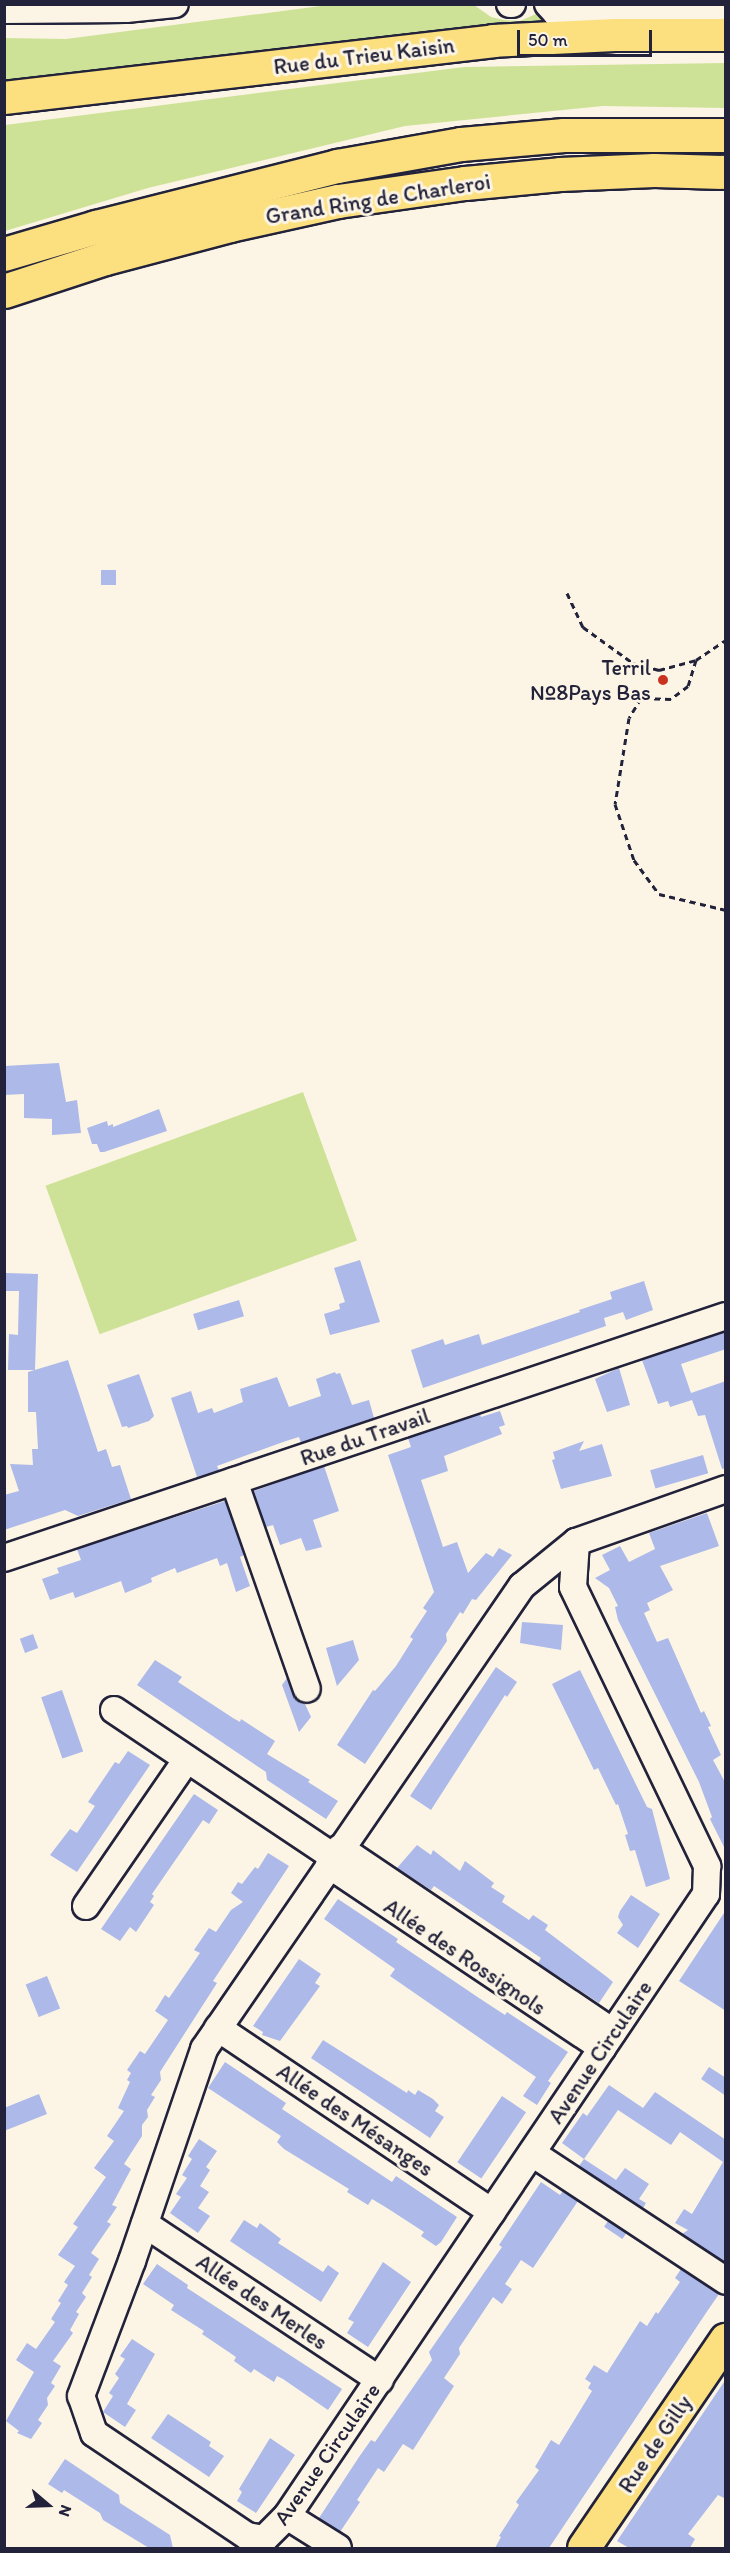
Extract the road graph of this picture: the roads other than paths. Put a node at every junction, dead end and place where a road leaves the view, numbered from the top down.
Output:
1 (175, 4) edge
2 (548, 4) edge
3 (126, 9) junction
4 (4, 10) edge
5 (726, 19) edge
6 (4, 26) edge
7 (726, 35) edge
8 (726, 51) edge
9 (4, 98) edge
10 (4, 113) edge
11 (726, 135) edge
12 (726, 172) edge
13 (4, 254) edge
14 (4, 291) edge
15 (726, 1316) edge
16 (234, 1481) junction
17 (726, 1489) edge
18 (576, 1542) junction
19 (4, 1558) edge
20 (522, 1586) junction
21 (573, 1587) junction
22 (307, 1689) dead end
23 (114, 1710) dead end
24 (187, 1759) junction
25 (334, 1856) junction
26 (86, 1906) dead end
27 (218, 2028) junction
28 (607, 2040) junction
29 (532, 2153) junction
30 (492, 2212) junction
31 (145, 2224) junction
32 (726, 2281) edge
33 (726, 2340) edge
34 (380, 2380) junction
35 (287, 2516) junction
36 (261, 2544) edge
37 (338, 2548) edge
38 (584, 2548) edge

1 - 3 street
2 - 5 street
3 - 4 street
3 - 6 street
7 - 9 main road, Rue du Trieu Kaisin
8 - 10 main road, Rue du Trieu Kaisin
11 - 13 highway, Grand Ring de Charleroi
12 - 14 highway, Grand Ring de Charleroi
15 - 16 street, Rue du Travail
16 - 19 street, Rue du Travail
16 - 22 street
17 - 18 street, Avenue Circulaire
18 - 20 street, Avenue Circulaire
18 - 21 street, Avenue Circulaire
20 - 21 street
20 - 25 street, Avenue Circulaire
21 - 28 street, Avenue Circulaire
23 - 24 street, Allée des Rossignols
24 - 25 street, Allée des Rossignols
24 - 26 street
25 - 27 street, Avenue Circulaire
25 - 28 street, Allée des Rossignols
27 - 30 street, Allée des Mésanges
27 - 31 street, Avenue Circulaire
28 - 29 street, Avenue Circulaire
29 - 30 street, Avenue Circulaire
29 - 32 street
30 - 34 street, Avenue Circulaire
31 - 34 street, Allée des Merles
31 - 36 street, Avenue Circulaire
33 - 38 main road, Rue de Gilly
34 - 35 street, Avenue Circulaire
35 - 36 street, Avenue Circulaire
35 - 37 street

